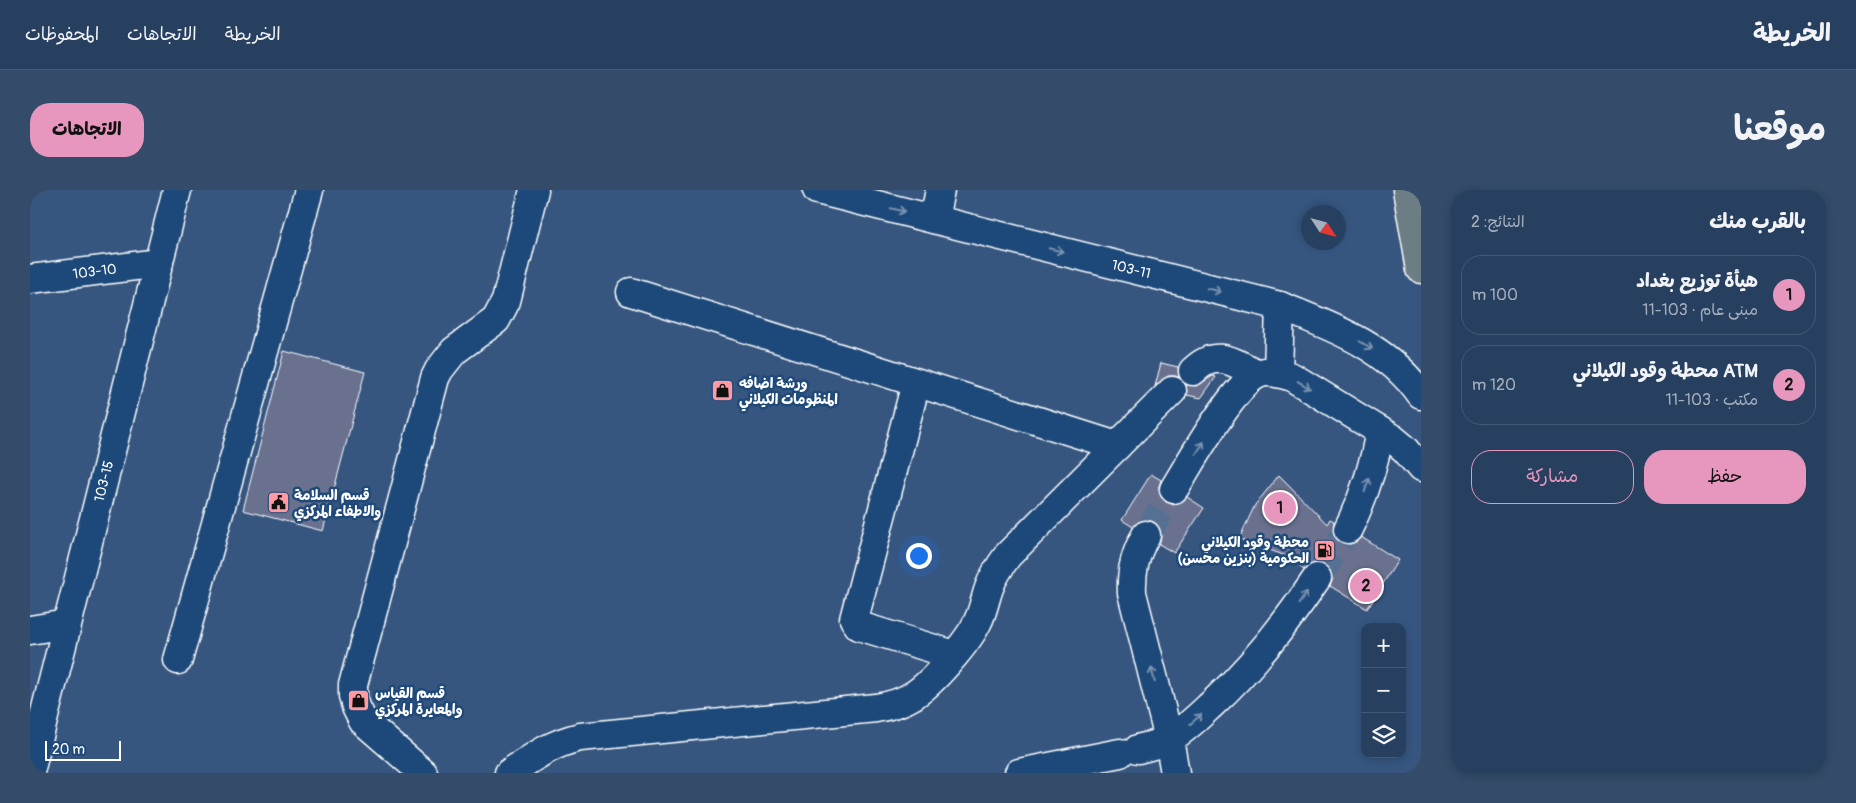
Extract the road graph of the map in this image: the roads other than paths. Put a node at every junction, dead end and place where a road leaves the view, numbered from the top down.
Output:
1 (178, 190) edge
2 (309, 190) edge
3 (534, 190) edge
4 (817, 190) edge
5 (940, 190) edge
6 (1407, 190) edge
7 (934, 219) junction
8 (159, 263) junction
9 (1421, 270) edge
10 (30, 279) edge
11 (630, 292) dead end
12 (1280, 306) junction
13 (1192, 371) dead end
14 (1268, 373) junction
15 (916, 383) junction
16 (1172, 391) dead end
17 (1421, 395) edge
18 (1380, 431) junction
19 (1117, 446) junction
20 (1421, 468) edge
21 (1174, 489) tunnel mouth
22 (1348, 529) tunnel mouth
23 (1146, 535) tunnel mouth
24 (1317, 578) tunnel mouth
25 (68, 624) junction
26 (30, 630) edge
27 (954, 655) junction
28 (178, 660) dead end
29 (1170, 739) junction
30 (30, 772) edge
31 (422, 773) edge
32 (509, 773) edge
33 (1019, 773) edge
34 (1175, 773) edge

1 - 8 street, 103-15
2 - 28 street
3 - 31 street
4 -> 7 street, 103-11
5 - 7 street
6 - 9 main road
7 -> 12 street, 103-11
8 - 10 street, 103-10
8 - 25 street, 103-15
11 - 15 street
12 - 14 street
12 -> 17 street, 103-11
13 - 14 street
14 -> 18 street
21 -> 14 street
15 - 19 street
15 - 27 street
16 - 19 street
18 - 20 street
22 -> 18 street
19 - 27 street
29 -> 23 street
29 -> 24 street
25 - 26 street
25 - 30 street, 103-15
27 - 32 street
29 - 33 street
29 - 34 street

